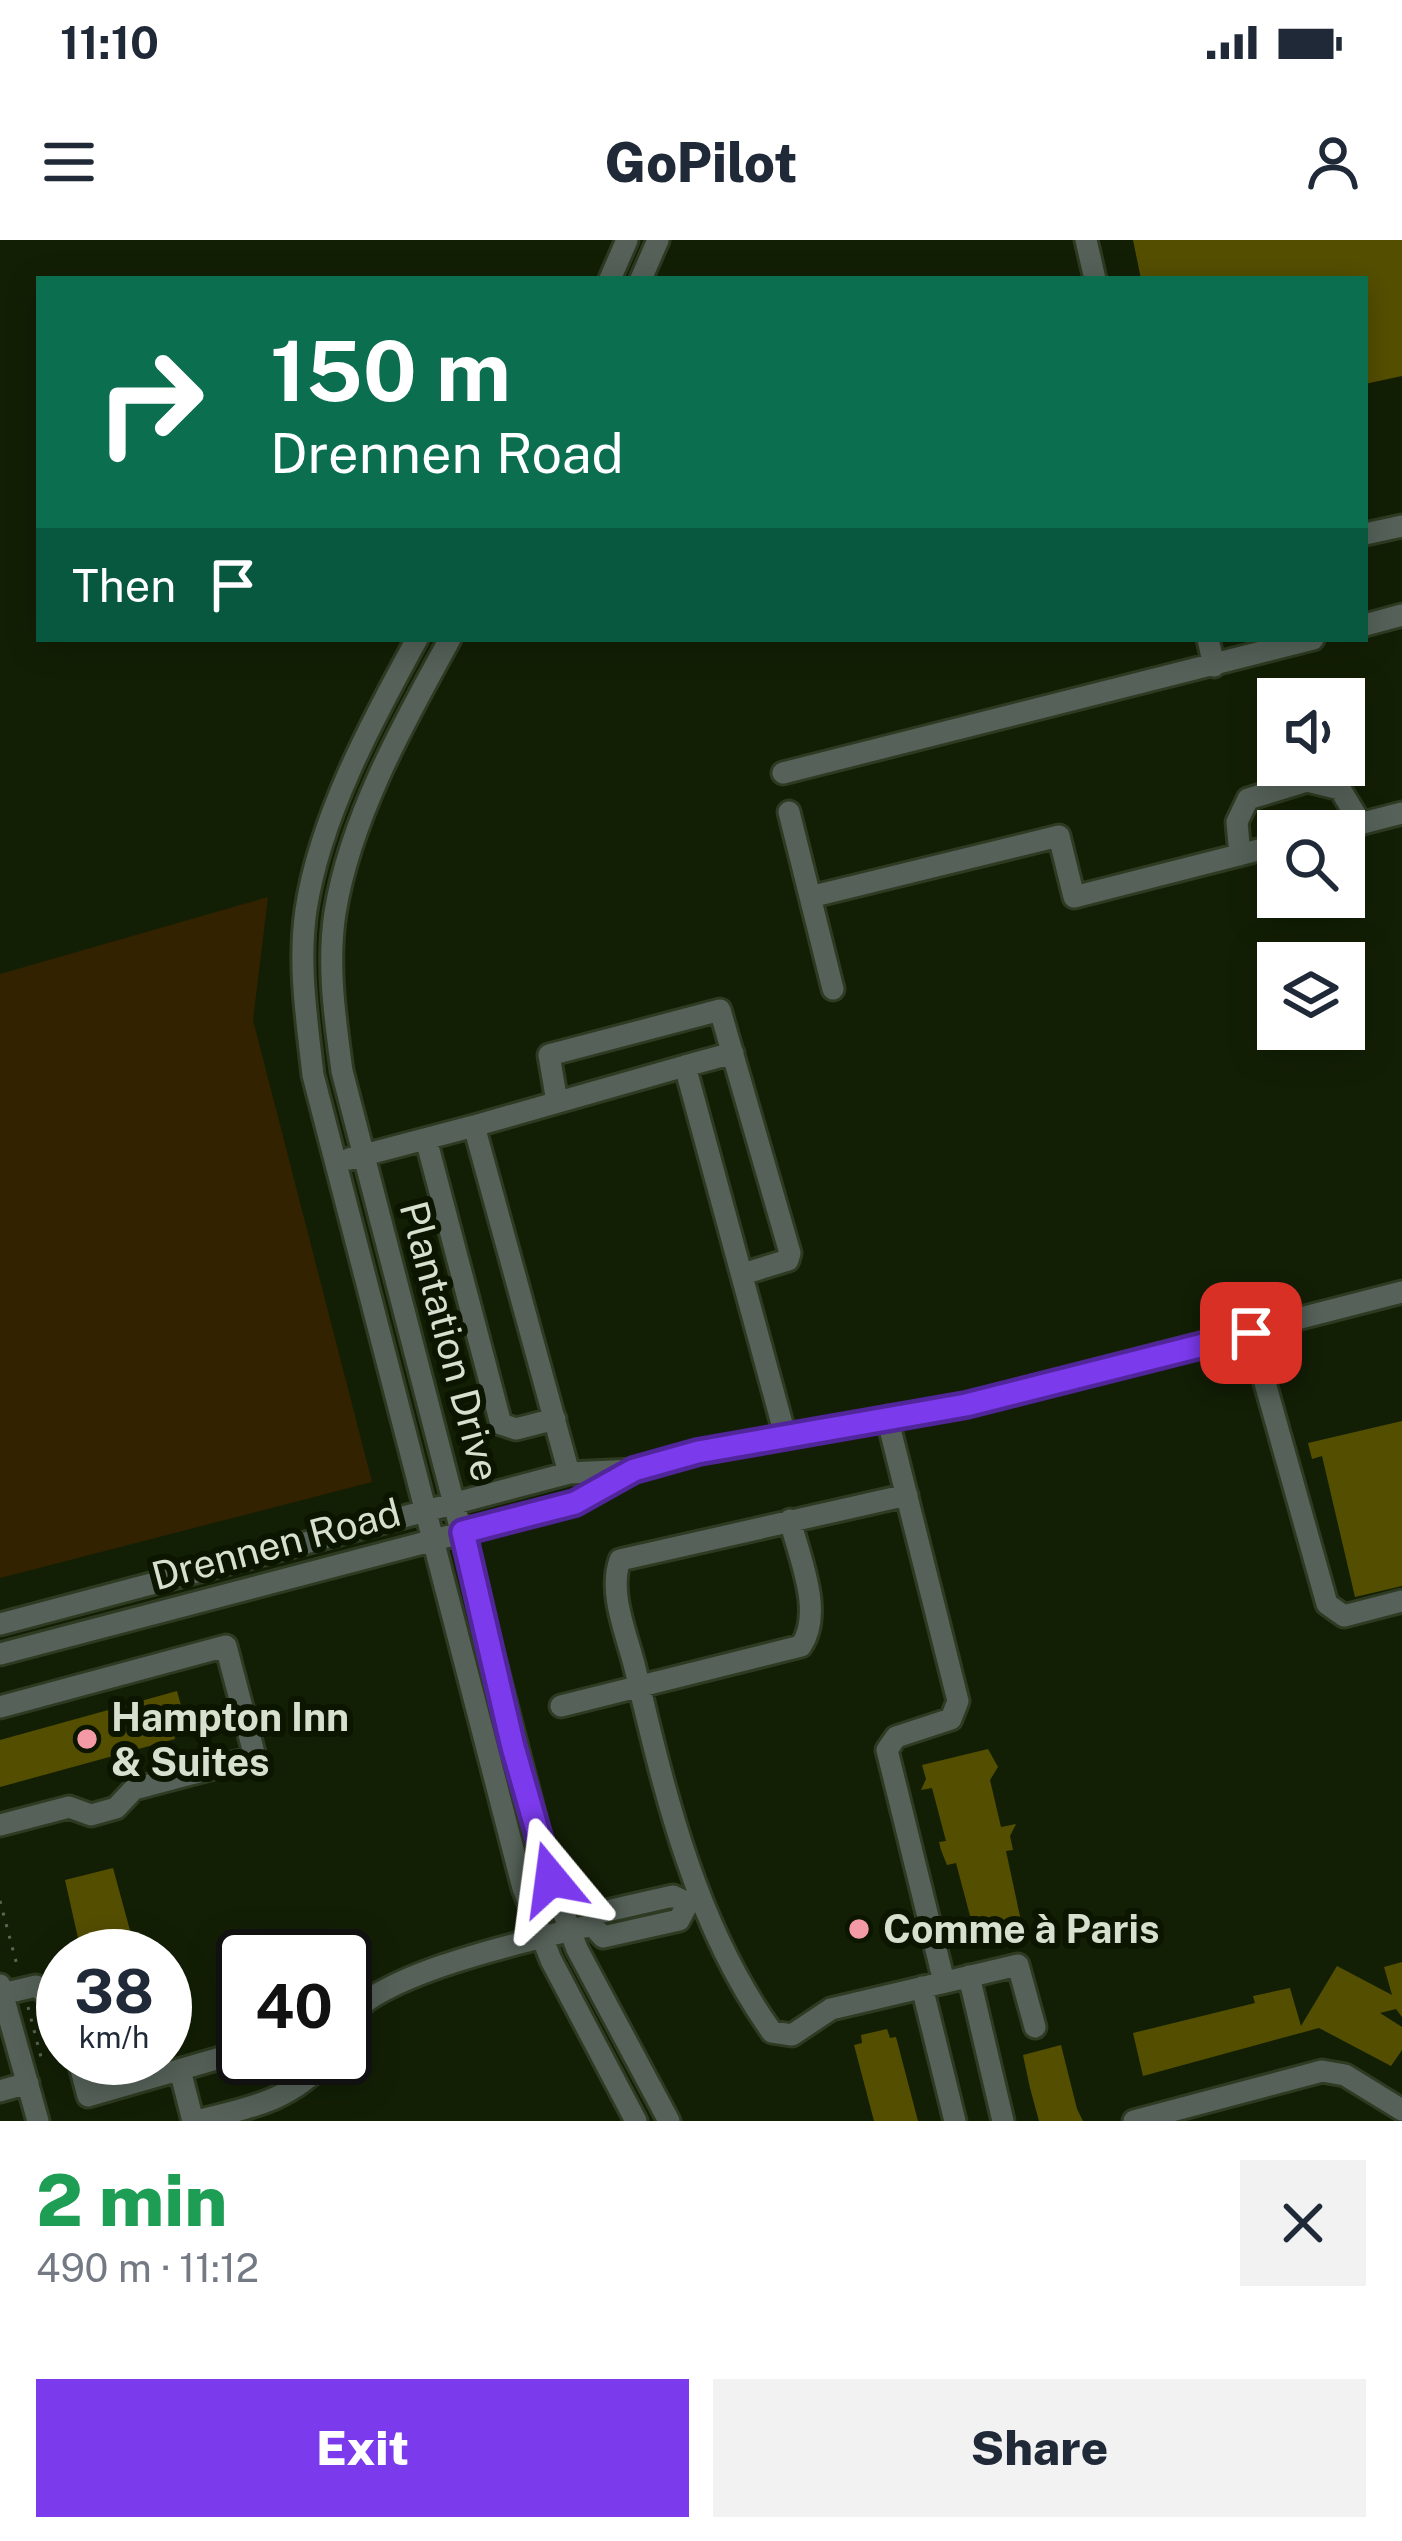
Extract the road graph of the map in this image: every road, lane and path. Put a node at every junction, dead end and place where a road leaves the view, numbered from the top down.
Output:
1 (627, 240) edge
2 (658, 240) edge
3 (1086, 240) edge
4 (611, 276) edge
5 (642, 276) edge
6 (1095, 276) edge
7 (1402, 615) edge
8 (1368, 624) edge
9 (416, 642) edge
10 (447, 642) edge
11 (1209, 642) edge
12 (1302, 642) edge
13 (1214, 666) junction
14 (783, 772) dead end
15 (1350, 810) edge
16 (789, 812) dead end
17 (1402, 813) edge
18 (1365, 823) edge
19 (1257, 851) edge
20 (1240, 855) junction
21 (312, 888) junction
22 (341, 892) junction
23 (810, 897) junction
24 (833, 989) dead end
25 (733, 1053) junction
26 (685, 1066) junction
27 (557, 1102) junction
28 (474, 1126) junction
29 (425, 1139) junction
30 (363, 1156) junction
31 (337, 1162) junction
32 (742, 1274) junction
33 (1402, 1292) edge
34 (1251, 1333) junction
35 (887, 1417) junction
36 (555, 1419) junction
37 (785, 1435) junction
38 (634, 1470) junction
39 (569, 1474) junction
40 (907, 1496) junction
41 (455, 1504) junction
42 (428, 1511) junction
43 (790, 1520) junction
44 (463, 1532) junction
45 (435, 1540) junction
46 (1402, 1601) edge
47 (0, 1624) edge
48 (0, 1654) edge
49 (639, 1688) junction
50 (561, 1706) dead end
51 (0, 1707) edge
52 (0, 1825) edge
53 (0, 1901) edge
54 (694, 1901) junction
55 (638, 1904) junction
56 (581, 1928) junction
57 (644, 1928) junction
58 (543, 1940) junction
59 (969, 1976) junction
60 (933, 1984) junction
61 (9, 1988) edge
62 (372, 1995) edge
63 (1035, 2027) dead end
64 (36, 2076) edge
65 (36, 2076) edge
66 (36, 2079) edge
67 (37, 2085) edge
68 (85, 2085) edge
69 (125, 2085) edge
70 (188, 2085) edge
71 (301, 2085) edge
72 (0, 2090) edge
73 (1402, 2110) edge
74 (204, 2120) edge
75 (38, 2121) edge
76 (636, 2121) edge
77 (669, 2121) edge
78 (955, 2121) edge
79 (1004, 2121) edge
80 (1134, 2121) edge

1 - 4 street
2 - 5 street
3 - 6 street
7 - 8 street
9 - 21 street, Plantation Drive
10 - 22 street, Plantation Drive
11 - 13 street
12 - 13 street
13 - 14 street
15 - 20 street
16 - 23 street
17 - 18 street
19 - 20 street
20 - 23 street
21 - 22 street
21 - 31 street, Plantation Drive
22 - 30 street, Plantation Drive
23 - 24 street
25 - 26 street
25 - 27 street
25 - 32 street
26 - 27 street
26 - 32 street
27 - 28 street
28 - 29 street
28 - 36 street
29 - 30 street
29 - 36 street
30 - 31 street
30 - 41 street, Plantation Drive
31 - 42 street, Plantation Drive
32 - 37 street
33 - 34 street, Drennen Road
34 - 35 street, Drennen Road
34 - 46 street
35 - 37 street, Drennen Road
35 - 40 street
36 - 39 street
37 - 38 street, Drennen Road
38 - 39 street, Drennen Road
38 - 44 street, Drennen Road
39 - 41 street, Drennen Road
40 - 43 street
40 - 60 street
41 - 42 street, Drennen Road
41 - 44 street, Plantation Drive
42 - 45 street, Plantation Drive
42 - 47 street, Drennen Road
43 - 49 street
43 - 49 street
44 - 45 street, Drennen Road
44 - 56 street, Plantation Drive
45 - 48 street, Drennen Road
45 - 58 street, Plantation Drive
49 - 50 street
49 - 54 street
51 - 52 street
53 - 61 path
54 - 55 street
54 - 57 street
54 - 60 street
55 - 56 street
55 - 57 street
56 - 57 street
56 - 58 street
56 - 77 street, Plantation Drive
58 - 62 street
58 - 76 street, Plantation Drive
59 - 60 street
59 - 63 street
59 - 79 street
60 - 78 street
61 - 64 street
61 - 65 path
66 - 72 street
67 - 75 street
68 - 69 street
70 - 74 street
71 - 74 street
73 - 80 street

